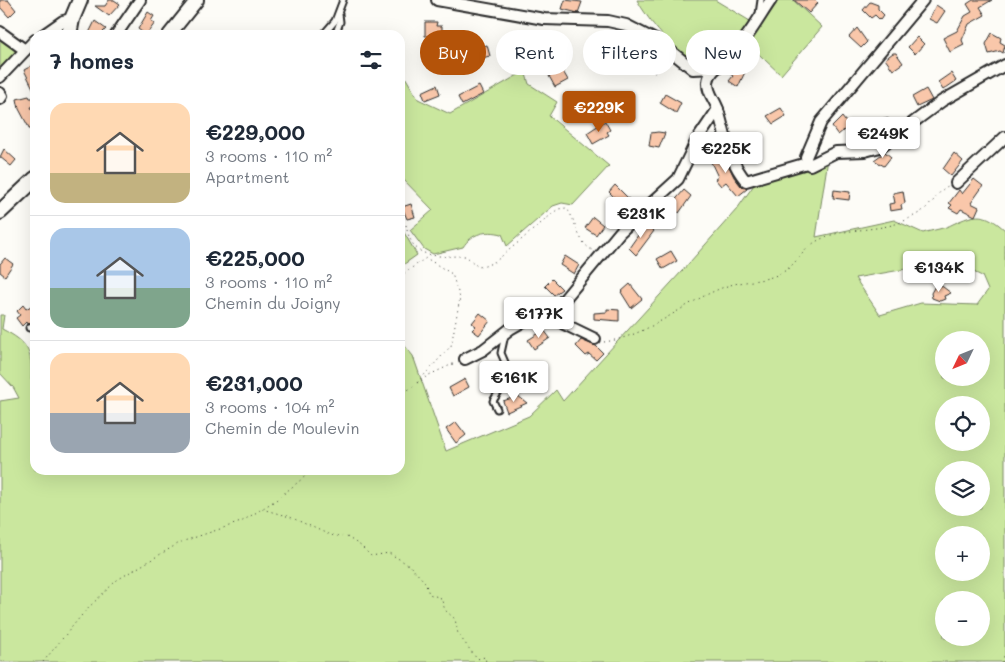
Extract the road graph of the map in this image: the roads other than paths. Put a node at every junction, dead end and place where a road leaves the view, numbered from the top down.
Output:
1 (80, 0) edge
2 (140, 0) edge
3 (197, 0) edge
4 (343, 0) edge
5 (437, 0) edge
6 (761, 0) edge
7 (771, 0) edge
8 (923, 0) edge
9 (338, 13) junction
10 (759, 18) junction
11 (72, 19) junction
12 (50, 30) edge
13 (70, 30) edge
14 (119, 30) edge
15 (173, 30) edge
16 (326, 30) edge
17 (337, 30) edge
18 (751, 30) edge
19 (0, 32) edge
20 (30, 45) edge
21 (25, 50) junction
22 (686, 63) edge
23 (1005, 66) edge
24 (711, 75) edge
25 (0, 77) edge
26 (0, 93) edge
27 (0, 99) edge
28 (718, 109) junction
29 (1005, 138) edge
30 (807, 164) junction
31 (956, 183) road end
32 (30, 184) edge
33 (0, 212) edge
34 (553, 313) junction
35 (506, 332) junction
36 (595, 339) road end
37 (465, 359) road end
38 (497, 409) dead end

1 - 11 main road
2 - 14 street
3 - 15 street
4 - 9 lane
5 - 22 street
6 - 10 lane
7 - 10 street
8 - 30 street
9 - 16 lane
9 - 17 lane
10 - 18 street
11 - 12 street
11 - 13 main road
19 - 21 street
20 - 21 street
21 - 25 street
23 - 30 street
24 - 28 street
26 - 27 street
28 - 30 street
28 - 34 street
29 - 31 street
32 - 33 main road
34 - 35 street
34 - 36 street
35 - 37 street
35 - 38 lane

